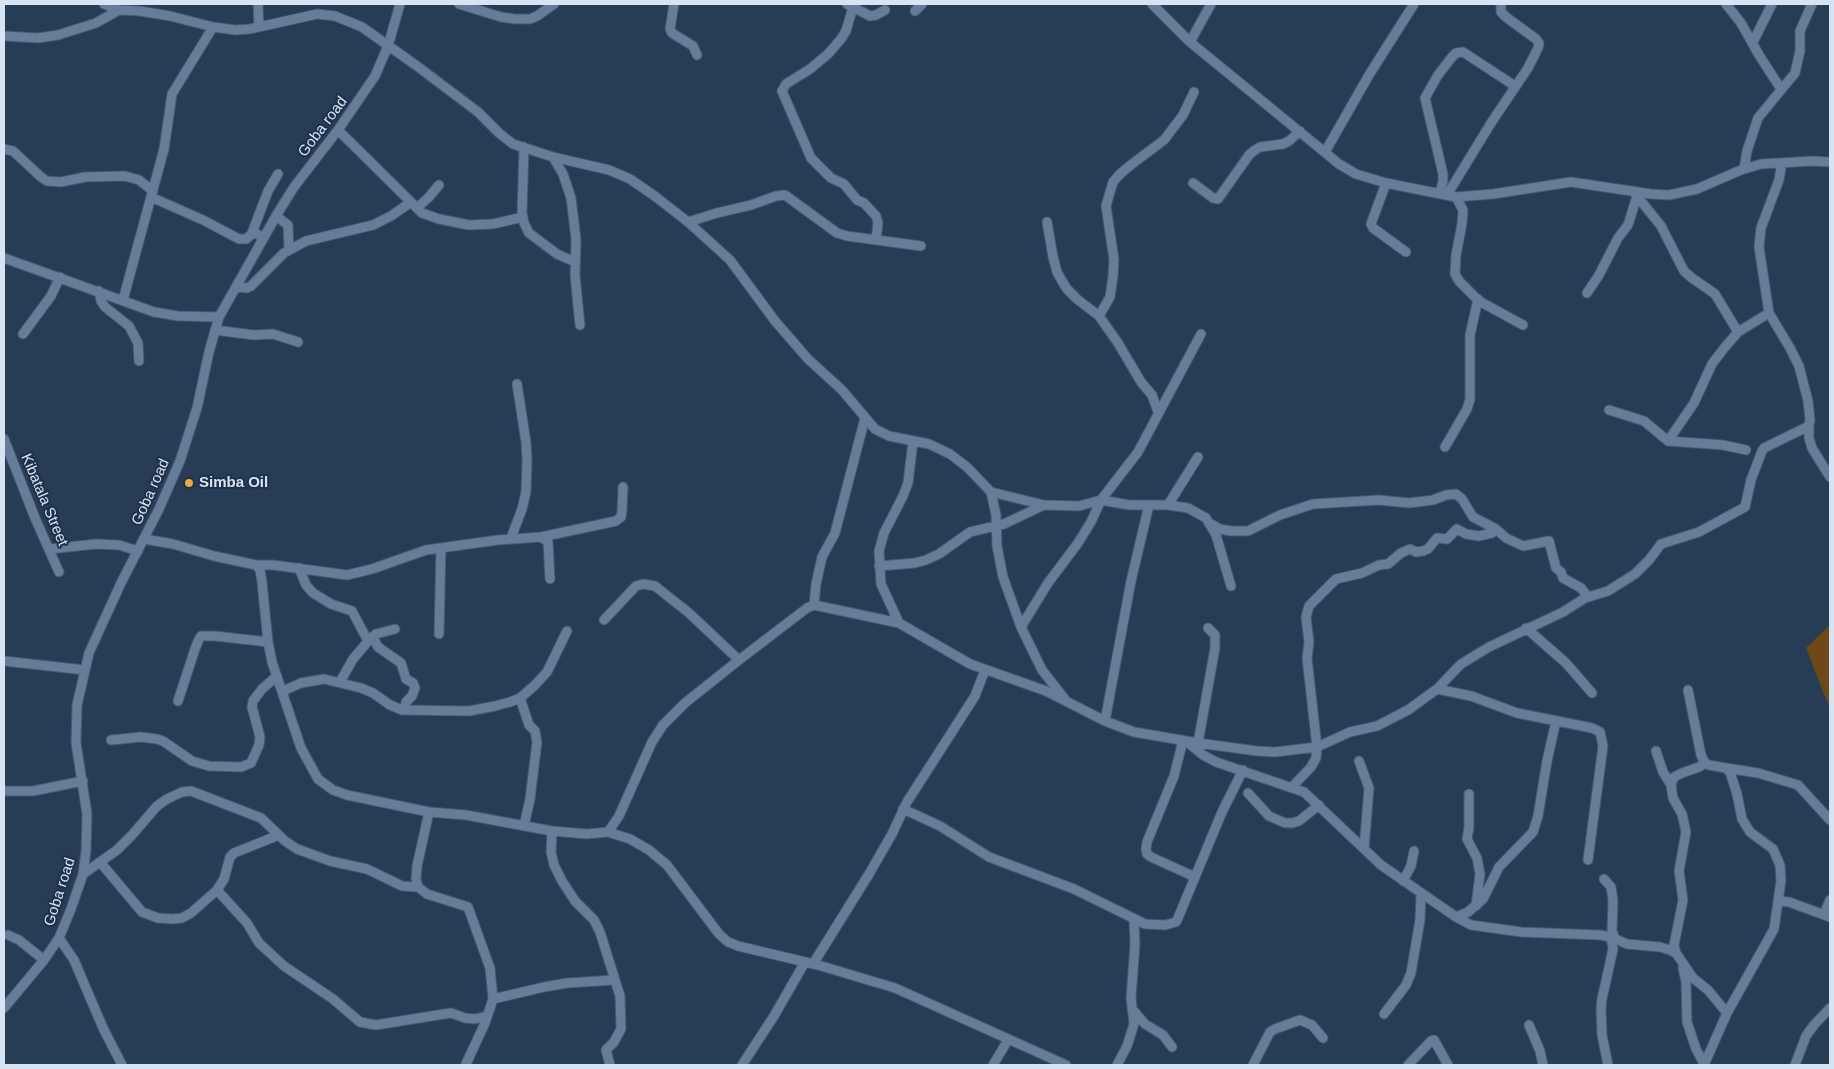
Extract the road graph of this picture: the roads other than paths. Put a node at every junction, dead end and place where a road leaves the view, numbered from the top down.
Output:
1 (104, 4) edge
2 (258, 4) edge
3 (400, 4) edge
4 (459, 4) edge
5 (554, 4) edge
6 (674, 4) edge
7 (1152, 4) edge
8 (1211, 4) edge
9 (1414, 4) edge
10 (1501, 4) edge
11 (1726, 4) edge
12 (1772, 4) edge
13 (1812, 4) edge
14 (848, 5) edge
15 (119, 10) junction
16 (885, 10) dead end
17 (213, 27) junction
18 (259, 27) junction
19 (4, 36) edge
20 (1190, 42) junction
21 (1753, 42) junction
22 (388, 46) junction
23 (697, 55) dead end
24 (1515, 86) junction
25 (1781, 89) junction
26 (1194, 92) dead end
27 (338, 130) junction
28 (1300, 131) junction
29 (524, 147) junction
30 (4, 149) edge
31 (1325, 152) junction
32 (553, 157) junction
33 (1830, 162) edge
34 (1779, 163) junction
35 (1744, 169) junction
36 (278, 174) dead end
37 (1193, 183) dead end
38 (1386, 183) junction
39 (439, 185) dead end
40 (1635, 193) junction
41 (152, 194) junction
42 (1448, 195) junction
43 (414, 205) junction
44 (276, 216) junction
45 (523, 217) junction
46 (688, 222) junction
47 (1047, 222) dead end
48 (252, 233) junction
49 (263, 238) junction
50 (876, 240) junction
51 (921, 246) dead end
52 (288, 250) junction
53 (1406, 252) dead end
54 (4, 258) edge
55 (575, 262) junction
56 (60, 277) junction
57 (236, 287) junction
58 (99, 290) junction
59 (1587, 293) dead end
60 (124, 300) junction
61 (1478, 300) junction
62 (1769, 313) junction
63 (1099, 316) junction
64 (219, 317) junction
65 (580, 324) dead end
66 (1523, 325) dead end
67 (216, 330) junction
68 (1738, 332) junction
69 (23, 334) dead end
70 (1201, 334) dead end
71 (298, 342) dead end
72 (139, 361) dead end
73 (517, 384) dead end
74 (1609, 410) dead end
75 (1158, 412) junction
76 (864, 418) junction
77 (1809, 425) junction
78 (4, 439) edge
79 (913, 441) junction
80 (1668, 441) junction
81 (1445, 448) dead end
82 (1746, 450) dead end
83 (1198, 457) dead end
84 (7, 459) edge
85 (1830, 477) edge
86 (623, 487) dead end
87 (991, 492) junction
88 (1101, 500) junction
89 (1044, 505) junction
90 (1149, 505) junction
91 (1168, 505) junction
92 (1209, 523) junction
93 (996, 525) junction
94 (1496, 529) junction
95 (541, 537) junction
96 (511, 538) junction
97 (144, 539) junction
98 (441, 548) junction
99 (50, 549) junction
100 (138, 551) junction
101 (256, 565) junction
102 (880, 566) junction
103 (299, 568) junction
104 (60, 572) dead end
105 (550, 578) dead end
106 (1232, 586) dead end
107 (1586, 598) junction
108 (814, 605) junction
109 (604, 620) dead end
110 (899, 623) junction
111 (1020, 627) junction
112 (1208, 628) dead end
113 (1526, 628) junction
114 (395, 629) dead end
115 (567, 631) dead end
116 (439, 634) dead end
117 (371, 639) junction
118 (268, 642) junction
119 (739, 660) junction
120 (4, 661) edge
121 (85, 670) junction
122 (984, 670) junction
123 (277, 676) junction
124 (340, 682) junction
125 (1437, 688) junction
126 (1688, 690) dead end
127 (283, 691) junction
128 (1592, 693) dead end
129 (520, 698) junction
130 (1066, 700) junction
131 (178, 701) dead end
132 (405, 710) junction
133 (1105, 721) junction
134 (1556, 721) junction
135 (111, 740) dead end
136 (1184, 741) junction
137 (1198, 743) junction
138 (1317, 747) junction
139 (1656, 751) dead end
140 (1359, 761) dead end
141 (1705, 763) junction
142 (1726, 768) junction
143 (1243, 770) junction
144 (83, 781) junction
145 (1671, 784) junction
146 (1292, 787) junction
147 (4, 791) edge
148 (1248, 793) dead end
149 (1469, 794) dead end
150 (1319, 805) junction
151 (903, 809) junction
152 (429, 812) junction
153 (1830, 820) edge
154 (524, 826) junction
155 (552, 831) junction
156 (608, 832) junction
157 (279, 835) junction
158 (1364, 849) junction
159 (1414, 851) dead end
160 (1588, 860) dead end
161 (100, 862) junction
162 (83, 874) junction
163 (1195, 877) junction
164 (1604, 879) dead end
165 (1403, 881) junction
166 (418, 887) junction
167 (217, 890) junction
168 (1421, 894) junction
169 (1830, 900) edge
170 (1779, 901) junction
171 (1476, 906) junction
172 (1827, 916) edge
173 (1456, 917) junction
174 (1134, 919) junction
175 (8, 935) dead end
176 (59, 938) junction
177 (1613, 938) junction
178 (1676, 953) junction
179 (44, 960) junction
180 (809, 963) junction
181 (1683, 965) junction
182 (614, 980) junction
183 (493, 999) junction
184 (5, 1005) edge
185 (1131, 1007) junction
186 (1830, 1008) edge
187 (1727, 1013) junction
188 (1384, 1014) dead end
189 (487, 1016) junction
190 (1529, 1025) dead end
191 (1323, 1038) dead end
192 (1008, 1040) junction
193 (1172, 1047) dead end
194 (466, 1064) dead end
195 (122, 1065) edge
196 (610, 1065) edge
197 (743, 1065) edge
198 (993, 1065) edge
199 (1066, 1065) edge
200 (1117, 1065) edge
201 (1253, 1065) edge
202 (1408, 1065) edge
203 (1448, 1065) edge
204 (1543, 1065) edge
205 (1608, 1065) edge
206 (1704, 1065) edge
207 (1795, 1065) edge

1 - 15 street
2 - 18 street
3 - 22 street, Goba road
4 - 5 street
6 - 23 street
7 - 20 street
8 - 20 street
9 - 31 street
10 - 24 street
11 - 21 street
12 - 21 street
13 - 25 street
14 - 16 street
14 - 50 street
15 - 17 street
15 - 19 street
17 - 18 street
17 - 41 street
18 - 22 street
20 - 28 street
21 - 25 street
22 - 27 street, Goba road
22 - 29 street
24 - 42 street
24 - 42 street
25 - 35 street
26 - 63 street
27 - 43 street
27 - 44 street, Goba road
28 - 31 street
28 - 37 street
29 - 32 street
29 - 45 street
30 - 41 street
31 - 38 street
32 - 46 street
32 - 55 street
33 - 34 street
34 - 35 street
34 - 62 street
35 - 40 street
36 - 48 street
38 - 42 street
38 - 53 street
39 - 43 street
40 - 42 street
40 - 59 street
40 - 68 street
41 - 48 street
41 - 60 street
42 - 61 street
43 - 45 street
43 - 52 street
44 - 49 street, Goba road
44 - 52 street
45 - 55 street
46 - 50 street
46 - 76 street
47 - 63 street
48 - 49 street
49 - 57 street, Goba road
50 - 51 street
52 - 57 street
54 - 56 street
55 - 65 street
56 - 58 street
56 - 69 street
57 - 64 street, Goba road
58 - 60 street
58 - 72 street
60 - 64 street
61 - 66 street
61 - 81 street
62 - 68 street
62 - 77 street
63 - 75 street
64 - 67 street, Goba road
67 - 71 street
67 - 97 street, Goba road
68 - 80 street
70 - 75 street
73 - 96 street
74 - 80 street
75 - 88 street
76 - 79 street
76 - 108 street
77 - 85 street
77 - 107 street
78 - 84 street, Kibatala Street
79 - 87 street
79 - 102 street
80 - 82 street
83 - 91 street
84 - 99 street, Kibatala Street
86 - 95 street
87 - 89 street
87 - 93 street
88 - 89 street
88 - 90 street
88 - 111 street
89 - 93 street
90 - 91 street
90 - 133 street
91 - 92 street
92 - 94 street
92 - 106 street
93 - 102 street
93 - 111 street
94 - 107 street
94 - 138 street
95 - 96 street
95 - 105 street
96 - 98 street
97 - 100 street, Goba road
97 - 101 street
98 - 103 street
98 - 116 street
99 - 100 street
99 - 104 street, Kibatala Street
100 - 121 street, Goba road
101 - 103 street
101 - 118 street
102 - 110 street
103 - 117 street
107 - 113 street
108 - 110 street
108 - 119 street
109 - 119 street
110 - 122 street
111 - 130 street
112 - 137 street
113 - 125 street
113 - 128 street
114 - 117 street
115 - 129 street
117 - 124 street
117 - 132 street
118 - 123 street
118 - 131 street
119 - 156 street
120 - 121 street
121 - 144 street, Goba road
122 - 130 street
122 - 151 street
123 - 127 street
123 - 135 street
124 - 127 street
124 - 132 street
125 - 134 street
125 - 138 street
126 - 141 street
127 - 152 street
129 - 132 street
129 - 154 street
130 - 133 street
133 - 136 street
134 - 160 street
134 - 171 street
136 - 137 street
136 - 143 street
136 - 163 street
137 - 138 street
138 - 146 street
139 - 145 street
140 - 158 street
141 - 142 street
141 - 145 street
142 - 153 street
142 - 170 street
143 - 146 street
143 - 163 street
144 - 147 street
144 - 162 street, Goba road
145 - 178 street
146 - 150 street
148 - 150 street
149 - 171 street
150 - 158 street
151 - 174 street
151 - 180 street
152 - 154 street
152 - 166 street
154 - 155 street
155 - 156 street
155 - 182 street
156 - 180 street
157 - 161 street
157 - 166 street
157 - 167 street
158 - 165 street
159 - 165 street
161 - 162 street
161 - 167 street
162 - 176 street, Goba road
163 - 174 street
164 - 177 street
165 - 168 street
166 - 183 street
167 - 189 street
168 - 173 street
168 - 188 street
169 - 172 street
170 - 172 street
170 - 187 street
171 - 173 street
173 - 177 street
174 - 185 street
175 - 179 street
176 - 179 street, Goba road
176 - 195 street
177 - 178 street
177 - 205 street
178 - 181 street
179 - 184 street, Goba road
180 - 192 street
180 - 197 street
181 - 187 street
181 - 206 street
182 - 183 street
182 - 196 street
183 - 189 street
185 - 193 street
185 - 200 street
186 - 207 street
187 - 206 street
189 - 194 street
190 - 204 street
191 - 201 street
192 - 198 street
192 - 199 street
202 - 203 street

